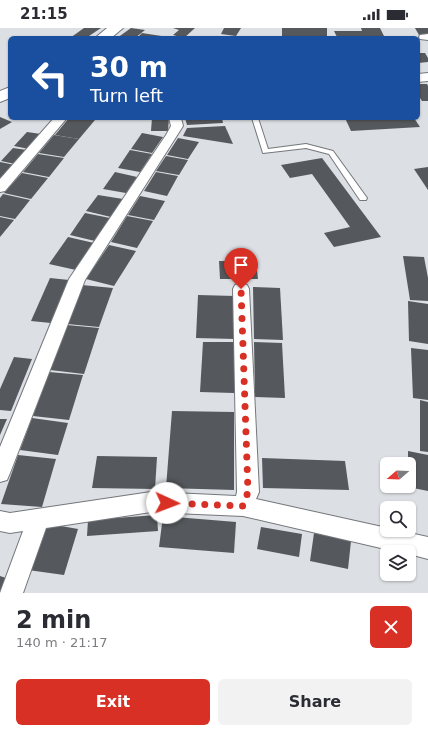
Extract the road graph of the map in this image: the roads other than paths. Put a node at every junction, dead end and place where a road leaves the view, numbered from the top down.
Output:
1 (116, 28) edge
2 (105, 36) edge
3 (59, 120) edge
4 (176, 120) edge
5 (256, 120) edge
6 (0, 188) edge
7 (363, 198) dead end
8 (241, 289) dead end
9 (0, 473) edge
10 (243, 506) junction
11 (38, 519) junction
12 (0, 521) edge
13 (428, 548) edge
14 (11, 593) edge

1 - 2 main road
3 - 6 street
4 - 9 street
5 - 7 lane
8 - 10 street
10 - 11 street
10 - 13 street
11 - 12 street
11 - 14 street

